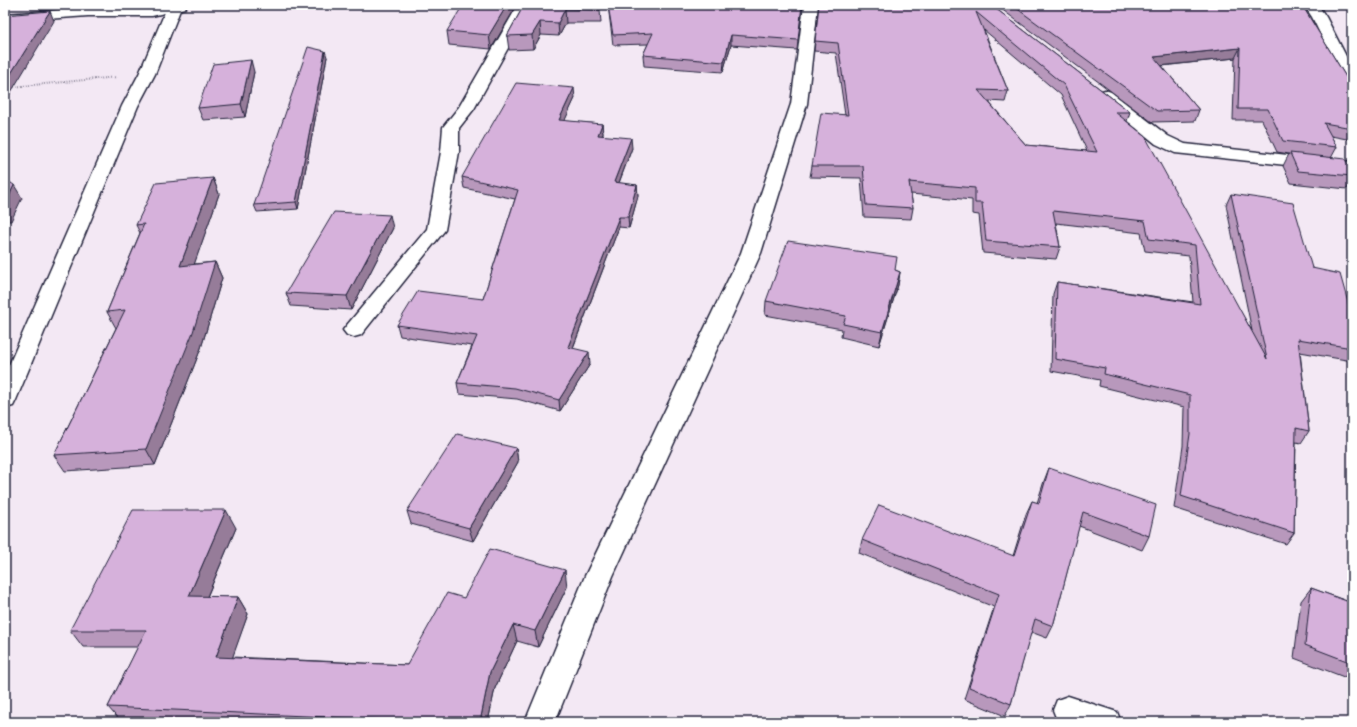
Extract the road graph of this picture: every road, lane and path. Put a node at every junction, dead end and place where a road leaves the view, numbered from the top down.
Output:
1 (175, 5) edge
2 (180, 5) edge
3 (525, 5) edge
4 (811, 5) edge
5 (1311, 5) edge
6 (5, 18) edge
7 (147, 74) junction
8 (1352, 83) edge
9 (1093, 86) edge
10 (5, 88) edge
11 (1352, 167) edge
12 (354, 330) dead end
13 (5, 400) edge
14 (1068, 710) dead end
15 (540, 722) edge
16 (1106, 722) edge

1 - 2 street
1 - 6 street
1 - 7 street
3 - 12 street
4 - 15 street
5 - 8 street
7 - 10 path
7 - 13 street
9 - 11 street
14 - 16 street

